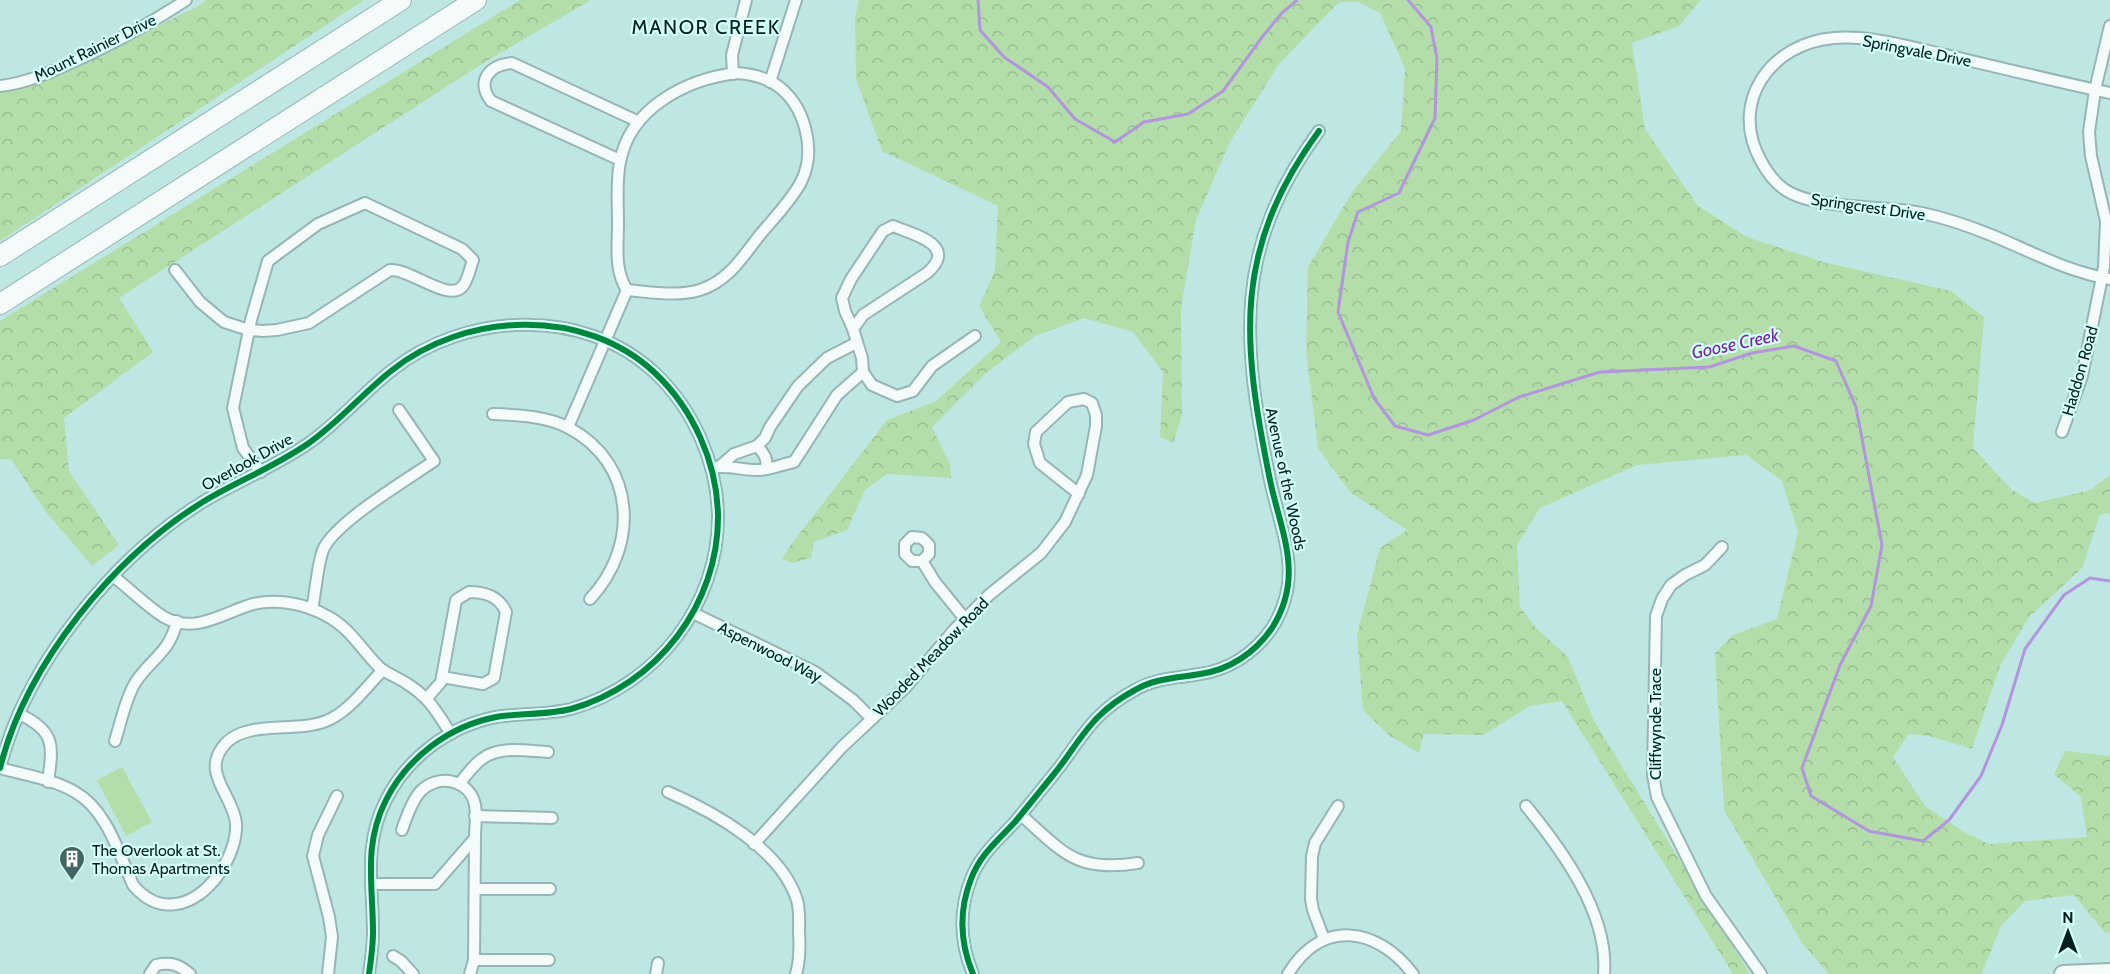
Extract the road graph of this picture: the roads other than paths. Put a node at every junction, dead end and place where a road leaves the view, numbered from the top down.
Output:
1 (186, 0) edge
2 (401, 0) edge
3 (476, 0) edge
4 (746, 0) edge
5 (796, 0) edge
6 (2110, 26) edge
7 (734, 74) junction
8 (770, 82) junction
9 (0, 86) edge
10 (2095, 90) junction
11 (2110, 93) edge
12 (1751, 105) joint
13 (637, 121) junction
14 (1319, 131) dead end
15 (620, 160) junction
16 (0, 256) edge
17 (175, 270) dead end
18 (2106, 278) edge
19 (627, 290) junction
20 (0, 304) edge
21 (853, 329) junction
22 (249, 330) junction
23 (975, 336) dead end
24 (604, 341) junction
25 (856, 343) junction
26 (863, 372) junction
27 (399, 410) dead end
28 (493, 414) dead end
29 (568, 427) junction
30 (2062, 432) dead end
31 (757, 446) junction
32 (716, 467) junction
33 (766, 469) junction
34 (261, 472) junction
35 (1079, 494) junction
36 (1722, 546) dead end
37 (922, 561) dead end
38 (114, 577) junction
39 (590, 599) dead end
40 (312, 609) junction
41 (693, 614) junction
42 (965, 619) junction
43 (177, 621) junction
44 (383, 670) junction
45 (442, 677) junction
46 (427, 698) junction
47 (19, 714) junction
48 (872, 719) junction
49 (451, 734) junction
50 (115, 741) dead end
51 (548, 752) dead end
52 (0, 768) edge
53 (48, 782) junction
54 (459, 784) junction
55 (668, 792) dead end
56 (337, 796) dead end
57 (1338, 806) dead end
58 (1526, 806) dead end
59 (1021, 814) junction
60 (476, 816) junction
61 (552, 818) dead end
62 (402, 830) dead end
63 (475, 838) junction
64 (754, 844) junction
65 (1138, 863) dead end
66 (370, 884) junction
67 (475, 889) junction
68 (550, 889) dead end
69 (1324, 939) junction
70 (393, 956) dead end
71 (474, 960) junction
72 (549, 960) dead end
73 (2110, 972) edge
74 (150, 974) edge
75 (190, 974) edge
76 (328, 974) edge
77 (369, 974) edge
78 (413, 974) edge
79 (470, 974) edge
80 (796, 974) edge
81 (973, 974) edge
82 (1288, 974) edge
83 (1413, 974) edge
84 (1604, 974) edge
85 (1761, 974) edge
86 (2063, 974) edge

1 - 9 street, Mount Rainier Drive
2 - 16 highway
3 - 20 highway
4 - 7 street
5 - 8 street
6 - 10 street, Haddon Road
7 - 8 street
7 - 13 street
8 - 19 street
10 - 11 street, Springvale Drive
10 - 12 street, Springvale Drive
10 - 18 street, Haddon Road
12 - 18 street, Springcrest Drive
13 - 15 street
13 - 15 street
14 - 59 street, Avenue of the Woods
15 - 19 street
17 - 22 street
18 - 30 street, Haddon Road
19 - 24 street
21 - 21 street
21 - 25 street
22 - 22 street
22 - 34 street
23 - 26 street
24 - 29 street
24 - 32 street, Overlook Drive
24 - 34 street, Overlook Drive
25 - 26 street
25 - 31 street
26 - 33 street
27 - 40 street
28 - 29 street
29 - 39 street
31 - 32 street
31 - 33 street
32 - 33 street
32 - 41 street, Overlook Drive
34 - 38 street, Overlook Drive
35 - 35 street, Wooded Meadow Road
35 - 42 street, Wooded Meadow Road
36 - 85 street, Cliffwynde Trace
37 - 42 street
38 - 43 street
38 - 47 street, Overlook Drive
40 - 43 street
40 - 44 street
41 - 48 street, Aspenwood Way
41 - 49 street, Overlook Drive
42 - 48 street, Wooded Meadow Road
43 - 50 street
44 - 46 street
44 - 53 street
45 - 45 street
45 - 46 street
46 - 49 street
47 - 52 street, Overlook Drive
47 - 53 street
48 - 64 street, Wooded Meadow Road
49 - 66 street, Overlook Drive
51 - 54 street
52 - 53 street
54 - 60 street
54 - 62 street
55 - 64 street
56 - 76 street
57 - 69 street
58 - 84 street
59 - 65 street
59 - 81 street, Avenue of the Woods
60 - 61 street
60 - 63 street
63 - 66 street
63 - 67 street
64 - 80 street
66 - 77 street, Overlook Drive
67 - 68 street
67 - 71 street
69 - 82 street
69 - 83 street
70 - 78 street
71 - 72 street
71 - 79 street
73 - 86 main road
74 - 75 street

